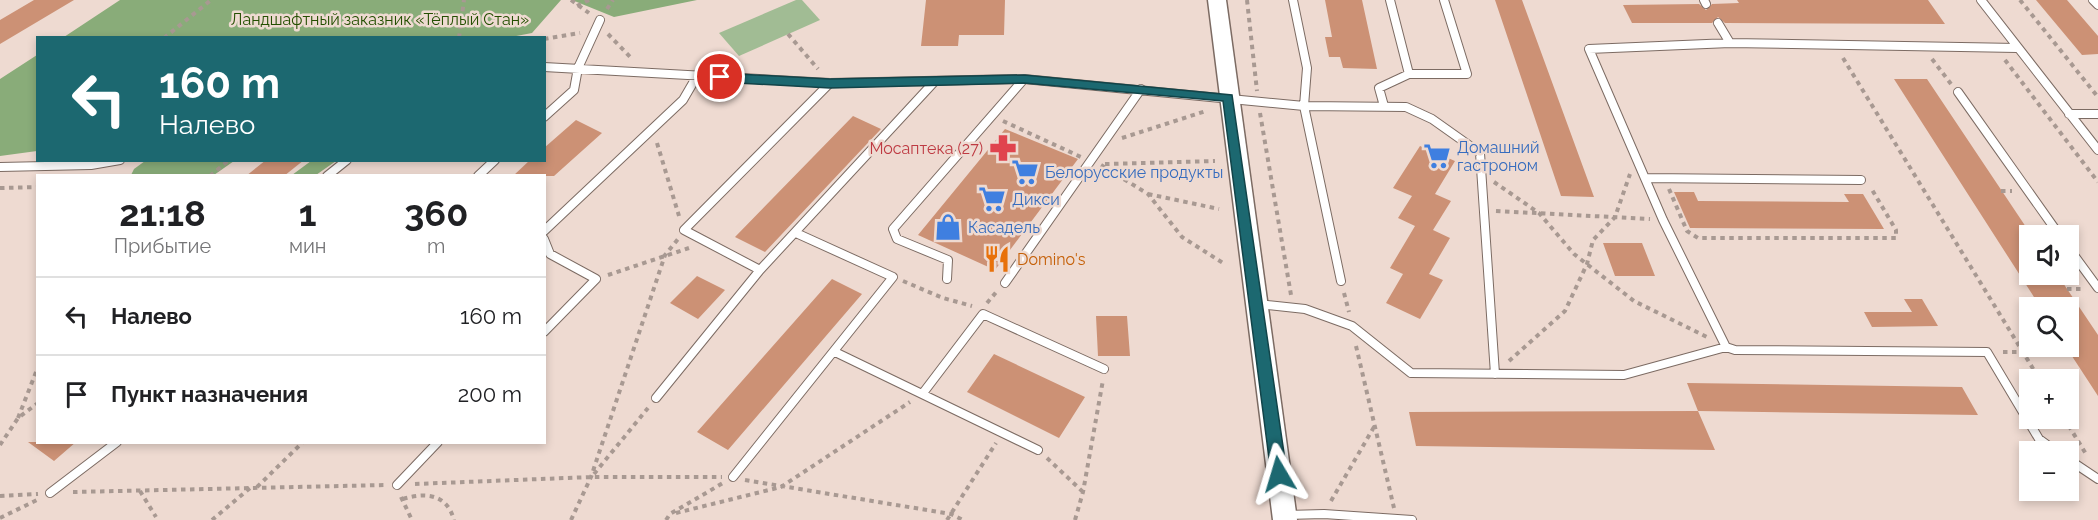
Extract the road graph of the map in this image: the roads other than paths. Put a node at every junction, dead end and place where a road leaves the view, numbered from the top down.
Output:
1 (1217, 0) edge
2 (1293, 0) edge
3 (1390, 0) edge
4 (1444, 0) edge
5 (1981, 0) edge
6 (2093, 0) edge
7 (2098, 5) edge
8 (600, 20) road end
9 (1718, 23) dead end
10 (1730, 43) junction
11 (2017, 48) junction
12 (546, 67) edge
13 (578, 68) junction
14 (1409, 74) junction
15 (698, 76) junction
16 (1024, 79) junction
17 (935, 81) junction
18 (830, 83) junction
19 (1141, 88) junction
20 (1958, 92) road end
21 (1228, 98) junction
22 (1304, 106) junction
23 (1384, 106) junction
24 (2069, 114) junction
25 (2098, 114) edge
26 (546, 115) edge
27 (2098, 150) edge
28 (108, 162) edge
29 (344, 162) edge
30 (493, 162) edge
31 (0, 167) edge
32 (330, 174) edge
33 (480, 174) edge
34 (1645, 178) junction
35 (1861, 180) road end
36 (2052, 225) edge
37 (546, 229) edge
38 (796, 233) junction
39 (546, 244) edge
40 (2079, 262) edge
41 (760, 270) junction
42 (946, 279) dead end
43 (1341, 281) road end
44 (1005, 283) road end
45 (2098, 288) edge
46 (1257, 303) junction
47 (546, 330) edge
48 (1726, 347) junction
49 (835, 352) junction
50 (1104, 369) road end
51 (1495, 374) junction
52 (923, 393) junction
53 (656, 398) road end
54 (2042, 441) edge
55 (114, 444) edge
56 (436, 444) edge
57 (1038, 450) road end
58 (2079, 466) edge
59 (733, 477) road end
60 (2098, 479) edge
61 (397, 485) road end
62 (50, 493) road end
63 (1285, 518) edge
64 (1412, 520) edge

1 - 21 main road
2 - 22 lane
3 - 14 lane
4 - 14 lane
5 - 11 lane
6 - 7 lane
8 - 13 lane
9 - 10 lane
10 - 11 lane
10 - 34 lane
11 - 24 lane
12 - 13 lane
13 - 15 lane
13 - 26 lane
14 - 23 lane
15 - 18 lane
15 - 37 lane
16 - 17 lane
16 - 19 lane
16 - 42 lane
17 - 18 lane
17 - 38 lane
18 - 41 lane
19 - 21 lane
19 - 44 lane
20 - 36 lane
21 - 22 lane
21 - 46 main road
22 - 23 lane
22 - 43 lane
23 - 51 lane
24 - 25 lane
24 - 27 lane
28 - 31 lane
29 - 32 lane
30 - 33 lane
34 - 35 lane
34 - 48 lane
38 - 41 lane
38 - 49 lane
39 - 47 lane
40 - 45 lane
41 - 53 lane
46 - 51 lane
46 - 63 main road
48 - 51 lane
48 - 54 lane
49 - 52 lane
49 - 59 lane
50 - 52 lane
52 - 57 lane
55 - 62 lane
56 - 61 lane
58 - 60 lane
63 - 64 lane

